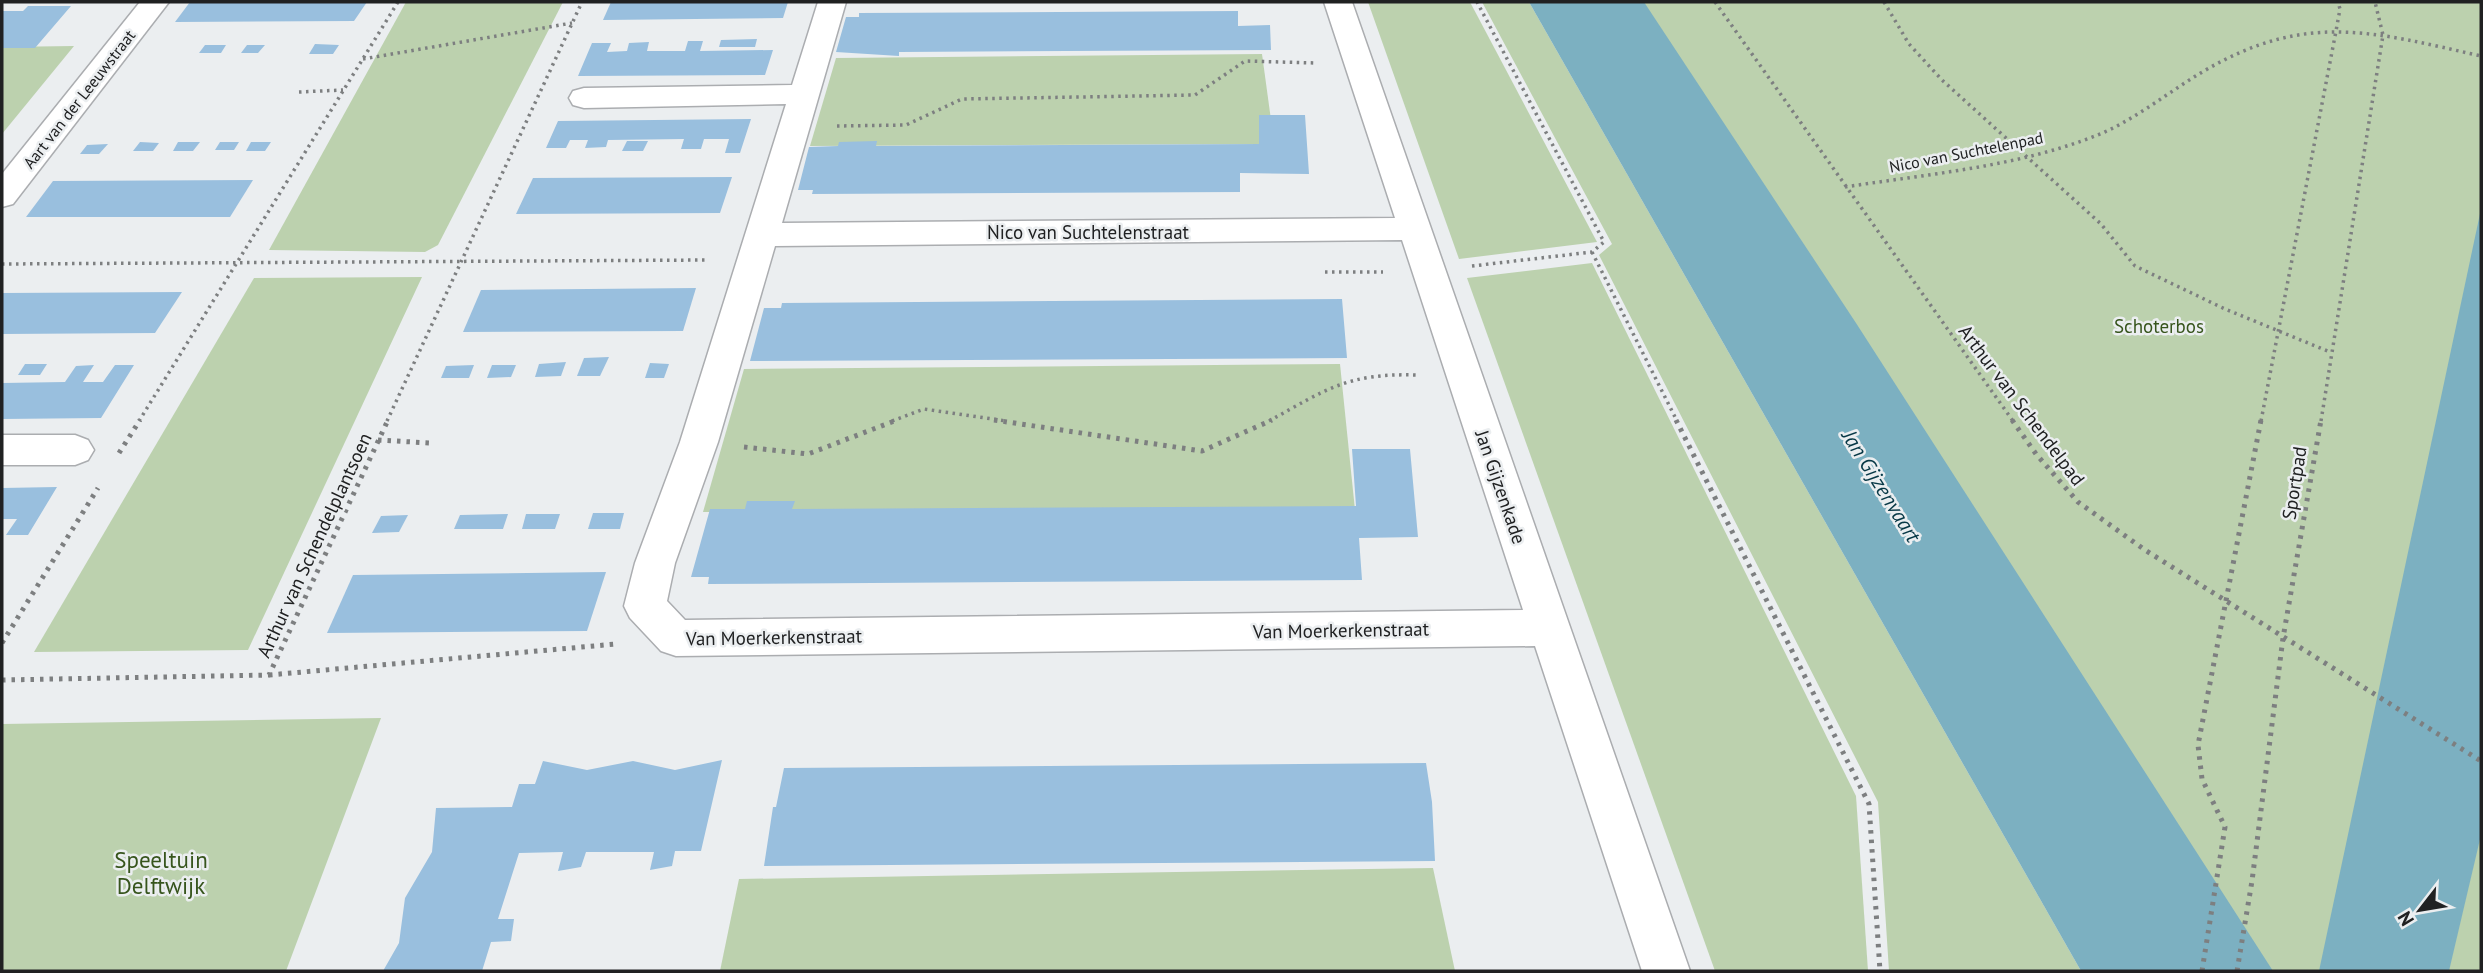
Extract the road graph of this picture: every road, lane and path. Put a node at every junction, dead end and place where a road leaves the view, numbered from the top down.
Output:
1 (155, 2) edge
2 (398, 2) edge
3 (582, 2) edge
4 (832, 2) edge
5 (1338, 2) edge
6 (1477, 2) edge
7 (1715, 2) edge
8 (1884, 2) edge
9 (2338, 2) edge
10 (2375, 2) edge
11 (572, 22) junction
12 (2336, 31) junction
13 (2383, 35) junction
14 (2481, 56) edge
15 (363, 60) junction
16 (1359, 64) junction
17 (344, 90) junction
18 (299, 92) dead end
19 (584, 98) dead end
20 (800, 111) junction
21 (2024, 157) junction
22 (1845, 187) junction
23 (2, 196) edge
24 (1413, 229) junction
25 (762, 235) junction
26 (1592, 252) junction
27 (461, 261) junction
28 (237, 262) junction
29 (2, 264) edge
30 (1428, 271) junction
31 (2277, 330) junction
32 (2330, 352) junction
33 (1463, 377) junction
34 (378, 440) junction
35 (699, 442) junction
36 (430, 443) dead end
37 (2, 450) edge
38 (75, 450) dead end
39 (115, 460) dead end
40 (101, 483) dead end
41 (2224, 601) junction
42 (1550, 628) junction
43 (676, 638) junction
44 (2283, 638) junction
45 (2, 643) edge
46 (269, 675) junction
47 (2, 680) edge
48 (2481, 761) edge
49 (1666, 971) edge
50 (1880, 971) edge
51 (2202, 971) edge
52 (2237, 971) edge

1 - 23 street, Aart van der Leeuwstraat
2 - 15 path
3 - 11 path, Arthur van Schendelplantsoen
4 - 20 street, Van Moerkerkenstraat
5 - 16 street, Jan Gijzenkade
6 - 26 path
7 - 22 path, Arthur van Schendelpad
8 - 21 path
9 - 12 path
10 - 13 path, Sportpad
11 - 15 path
11 - 27 path, Arthur van Schendelplantsoen
12 - 13 path, Nico van Suchtelenpad
12 - 21 path, Nico van Suchtelenpad
12 - 31 path
13 - 14 path, Nico van Suchtelenpad
13 - 32 path, Sportpad
15 - 17 path
16 - 20 path
16 - 24 street, Jan Gijzenkade
17 - 18 path
17 - 28 path
19 - 20 street
20 - 25 street, Van Moerkerkenstraat
21 - 22 path, Nico van Suchtelenpad
21 - 31 path
22 - 41 path, Arthur van Schendelpad
24 - 25 street, Nico van Suchtelenstraat
24 - 30 street, Jan Gijzenkade
25 - 35 street, Van Moerkerkenstraat
26 - 30 path
26 - 50 path
27 - 28 path
27 - 34 path, Arthur van Schendelplantsoen
28 - 29 path
28 - 39 path
30 - 33 street, Jan Gijzenkade
31 - 32 path
31 - 41 path
32 - 44 path, Sportpad
33 - 35 path
33 - 42 street, Jan Gijzenkade
34 - 36 path
34 - 46 path, Arthur van Schendelplantsoen
35 - 43 street, Van Moerkerkenstraat
37 - 38 street
40 - 45 path
41 - 44 path, Arthur van Schendelpad
41 - 51 path
42 - 43 street, Van Moerkerkenstraat
42 - 49 street, Jan Gijzenkade
43 - 46 path
44 - 48 path, Arthur van Schendelpad
44 - 52 path, Sportpad
46 - 47 path, Arthur van Schendelplantsoen

